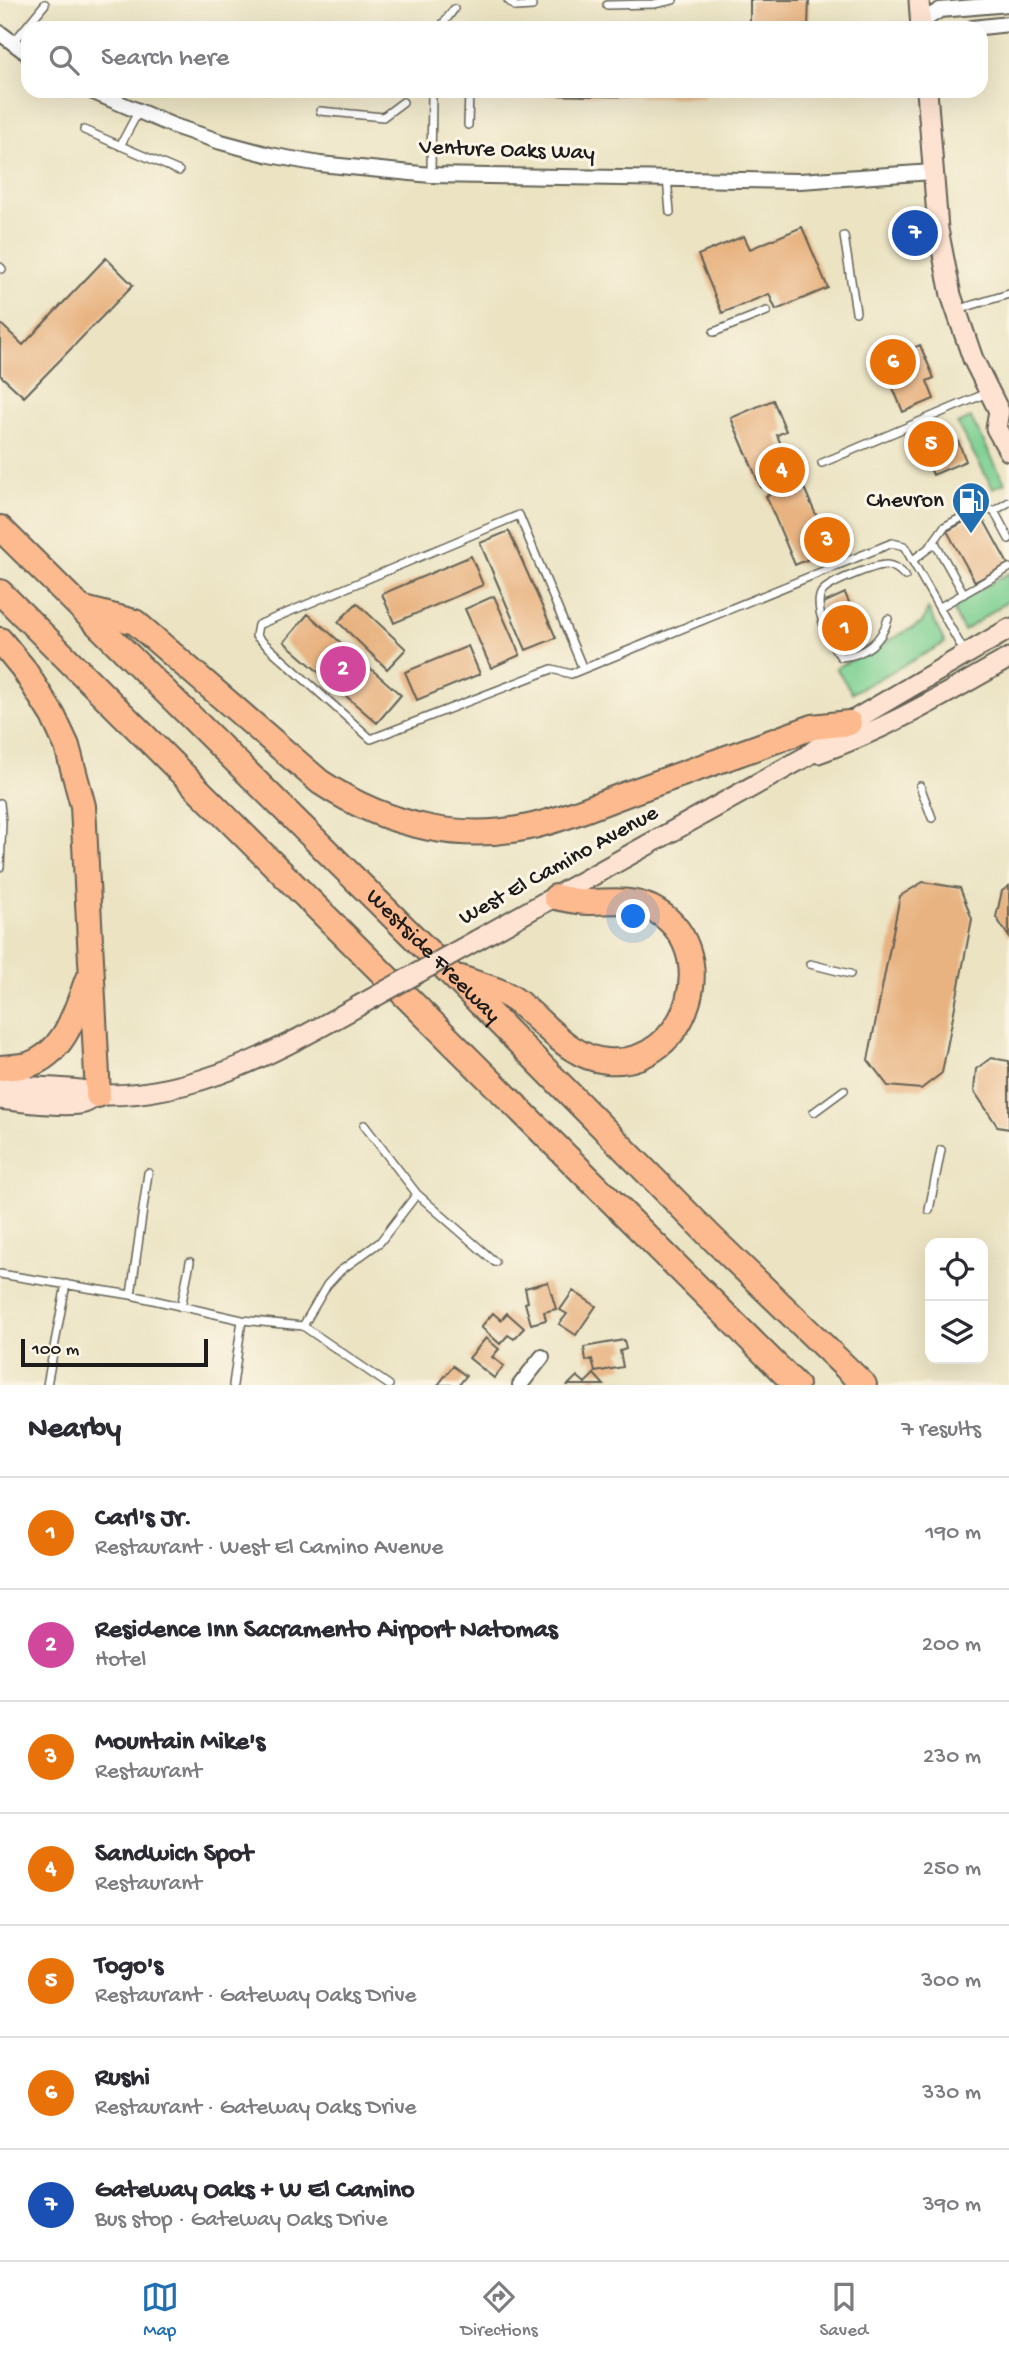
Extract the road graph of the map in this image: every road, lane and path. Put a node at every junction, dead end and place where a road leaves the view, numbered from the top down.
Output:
1 (508, 0) edge
2 (673, 0) edge
3 (919, 0) edge
4 (45, 4) dead end
5 (1009, 4) edge
6 (607, 5) dead end
7 (532, 6) dead end
8 (979, 6) junction
9 (454, 9) dead end
10 (31, 21) edge
11 (445, 21) edge
12 (925, 21) edge
13 (930, 21) edge
14 (978, 21) edge
15 (1009, 24) edge
16 (988, 27) edge
17 (0, 33) edge
18 (21, 33) edge
19 (13, 43) junction
20 (21, 49) edge
21 (106, 98) edge
22 (432, 98) edge
23 (469, 98) edge
24 (928, 98) edge
25 (403, 102) dead end
26 (320, 111) dead end
27 (138, 112) junction
28 (468, 125) dead end
29 (84, 130) dead end
30 (120, 146) junction
31 (179, 171) dead end
32 (933, 172) junction
33 (430, 175) junction
34 (667, 177) junction
35 (670, 212) dead end
36 (844, 236) dead end
37 (1009, 294) edge
38 (955, 310) junction
39 (766, 311) dead end
40 (856, 312) dead end
41 (714, 332) dead end
42 (999, 405) edge
43 (1009, 451) edge
44 (822, 463) dead end
45 (1009, 502) edge
46 (994, 511) junction
47 (0, 528) edge
48 (1009, 539) edge
49 (934, 541) junction
50 (914, 560) junction
51 (1009, 568) edge
52 (905, 576) dead end
53 (0, 592) edge
54 (964, 594) junction
55 (940, 607) junction
56 (80, 608) junction
57 (888, 619) dead end
58 (1009, 629) edge
59 (0, 640) edge
60 (965, 654) junction
61 (1009, 658) edge
62 (583, 669) junction
63 (849, 723) junction
64 (807, 756) junction
65 (920, 786) dead end
66 (0, 803) edge
67 (932, 818) dead end
68 (1, 821) edge
69 (0, 867) edge
70 (556, 897) junction
71 (810, 964) dead end
72 (90, 970) junction
73 (850, 974) dead end
74 (452, 975) junction
75 (0, 1068) edge
76 (0, 1084) edge
77 (844, 1090) dead end
78 (98, 1095) junction
79 (0, 1098) edge
80 (814, 1112) dead end
81 (364, 1125) dead end
82 (941, 1150) dead end
83 (148, 1173) dead end
84 (417, 1194) junction
85 (929, 1210) dead end
86 (190, 1262) dead end
87 (495, 1262) dead end
88 (0, 1274) edge
89 (66, 1284) junction
90 (131, 1295) junction
91 (181, 1307) junction
92 (242, 1320) junction
93 (303, 1326) junction
94 (542, 1357) dead end
95 (47, 1385) edge
96 (233, 1385) edge
97 (389, 1385) edge
98 (520, 1385) edge
99 (796, 1385) edge
100 (864, 1385) edge

1 - 7 lane
2 - 6 lane
3 - 12 main road
4 - 10 lane
5 - 8 street
8 - 13 street
8 - 14 street
9 - 11 lane
15 - 16 street
17 - 19 street
18 - 19 lane
19 - 20 street
21 - 27 street, Venture Oaks Way
22 - 33 lane
23 - 28 lane
24 - 32 main road
25 - 26 lane
27 - 30 lane
27 - 33 street, Venture Oaks Way
29 - 30 lane
30 - 31 lane
32 - 34 street, Venture Oaks Way
32 - 38 main road
33 - 34 street, Venture Oaks Way
34 - 35 lane
36 - 40 lane
37 - 38 lane
38 - 42 main road
39 - 41 lane
42 - 43 main road
42 - 44 lane
45 - 46 lane
46 - 48 lane
46 - 49 lane
47 - 56 highway, Westside Freeway
49 - 50 lane
49 - 54 lane
50 - 55 lane
50 - 62 lane
51 - 54 lane
52 - 57 lane
53 - 99 highway, Westside Freeway
54 - 55 lane
55 - 60 lane
56 - 63 highway
56 - 74 highway, Westside Freeway
58 - 60 main road, West El Camino Avenue
59 - 72 highway
60 - 63 main road, West El Camino Avenue
61 - 64 main road, West El Camino Avenue
62 - 62 lane
63 - 64 main road, West El Camino Avenue
64 - 70 main road, West El Camino Avenue
65 - 67 lane
66 - 68 lane
68 - 69 lane
70 - 74 highway
70 - 78 main road, West El Camino Avenue, bridge
71 - 73 lane
72 - 75 highway
72 - 78 highway
74 - 100 highway, Westside Freeway
76 - 78 main road, West El Camino Avenue
77 - 80 lane
78 - 79 main road, West El Camino Avenue
81 - 84 lane
82 - 85 lane
83 - 90 lane
84 - 87 lane
84 - 93 lane
86 - 91 lane
88 - 89 lane
89 - 90 lane
89 - 95 lane
90 - 91 lane
91 - 92 lane
92 - 93 lane
92 - 96 lane
93 - 97 lane
94 - 98 street

